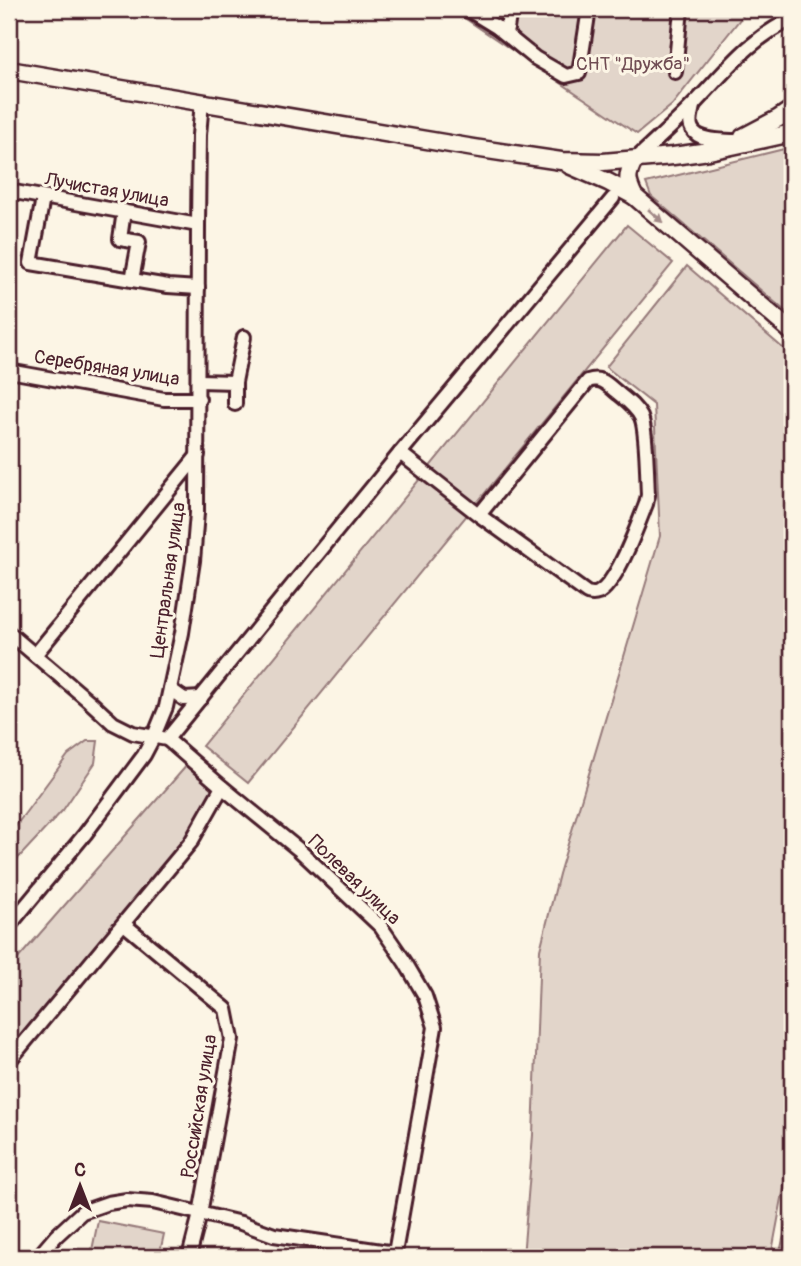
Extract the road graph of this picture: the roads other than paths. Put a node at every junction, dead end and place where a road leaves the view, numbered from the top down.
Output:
1 (467, 9) edge
2 (510, 9) edge
3 (589, 9) edge
4 (681, 9) edge
5 (792, 19) edge
6 (498, 28) junction
7 (9, 70) edge
8 (675, 72) dead end
9 (202, 102) junction
10 (694, 104) junction
11 (792, 109) edge
12 (792, 133) edge
13 (734, 141) junction
14 (709, 151) junction
15 (561, 161) junction
16 (634, 161) junction
17 (9, 191) edge
18 (634, 197) junction
19 (43, 198) junction
20 (613, 198) dead end
21 (124, 211) junction
22 (198, 225) junction
23 (132, 279) junction
24 (198, 288) junction
25 (792, 332) edge
26 (244, 337) dead end
27 (9, 371) edge
28 (198, 381) junction
29 (235, 382) junction
30 (199, 399) junction
31 (235, 404) dead end
32 (400, 453) junction
33 (198, 455) junction
34 (479, 515) junction
35 (9, 633) edge
36 (35, 655) junction
37 (170, 689) junction
38 (201, 698) junction
39 (161, 738) junction
40 (222, 787) junction
41 (124, 924) junction
42 (9, 926) edge
43 (9, 1061) edge
44 (200, 1214) junction
45 (396, 1255) edge
46 (38, 1257) edge
47 (189, 1257) edge

1 - 6 street
2 - 6 street
3 - 6 street
4 - 8 street
5 - 10 street
7 - 9 main road
9 - 15 main road
9 - 22 street, Центральная улица
10 - 13 street
10 - 16 street
11 - 13 main road
12 - 14 main road
13 - 14 main road
14 - 16 main road
15 - 16 main road
15 - 18 main road
16 - 18 main road
17 - 19 street, Лучистая улица
18 -> 25 main road
19 - 21 street, Лучистая улица
19 - 23 street
20 - 32 street
21 - 22 street, Лучистая улица
21 - 23 street
22 - 24 street, Центральная улица
23 - 24 street
24 - 28 street, Центральная улица
26 - 29 street
27 - 30 street, Серебряная улица
28 - 29 street
28 - 30 street, Центральная улица
29 - 31 street
30 - 33 street, Центральная улица
32 - 34 street
32 - 38 street
33 - 36 street
33 - 37 street, Центральная улица
34 - 34 street
35 - 36 street
36 - 39 street
37 - 38 street
37 - 39 street, Центральная улица
38 - 39 street
39 - 40 street, Полевая улица
39 - 42 street, Центральная улица
40 - 41 street
40 - 45 street, Полевая улица
41 - 43 street
41 - 44 street, Российская улица
44 - 45 street
44 - 46 street
44 - 47 street, Российская улица

